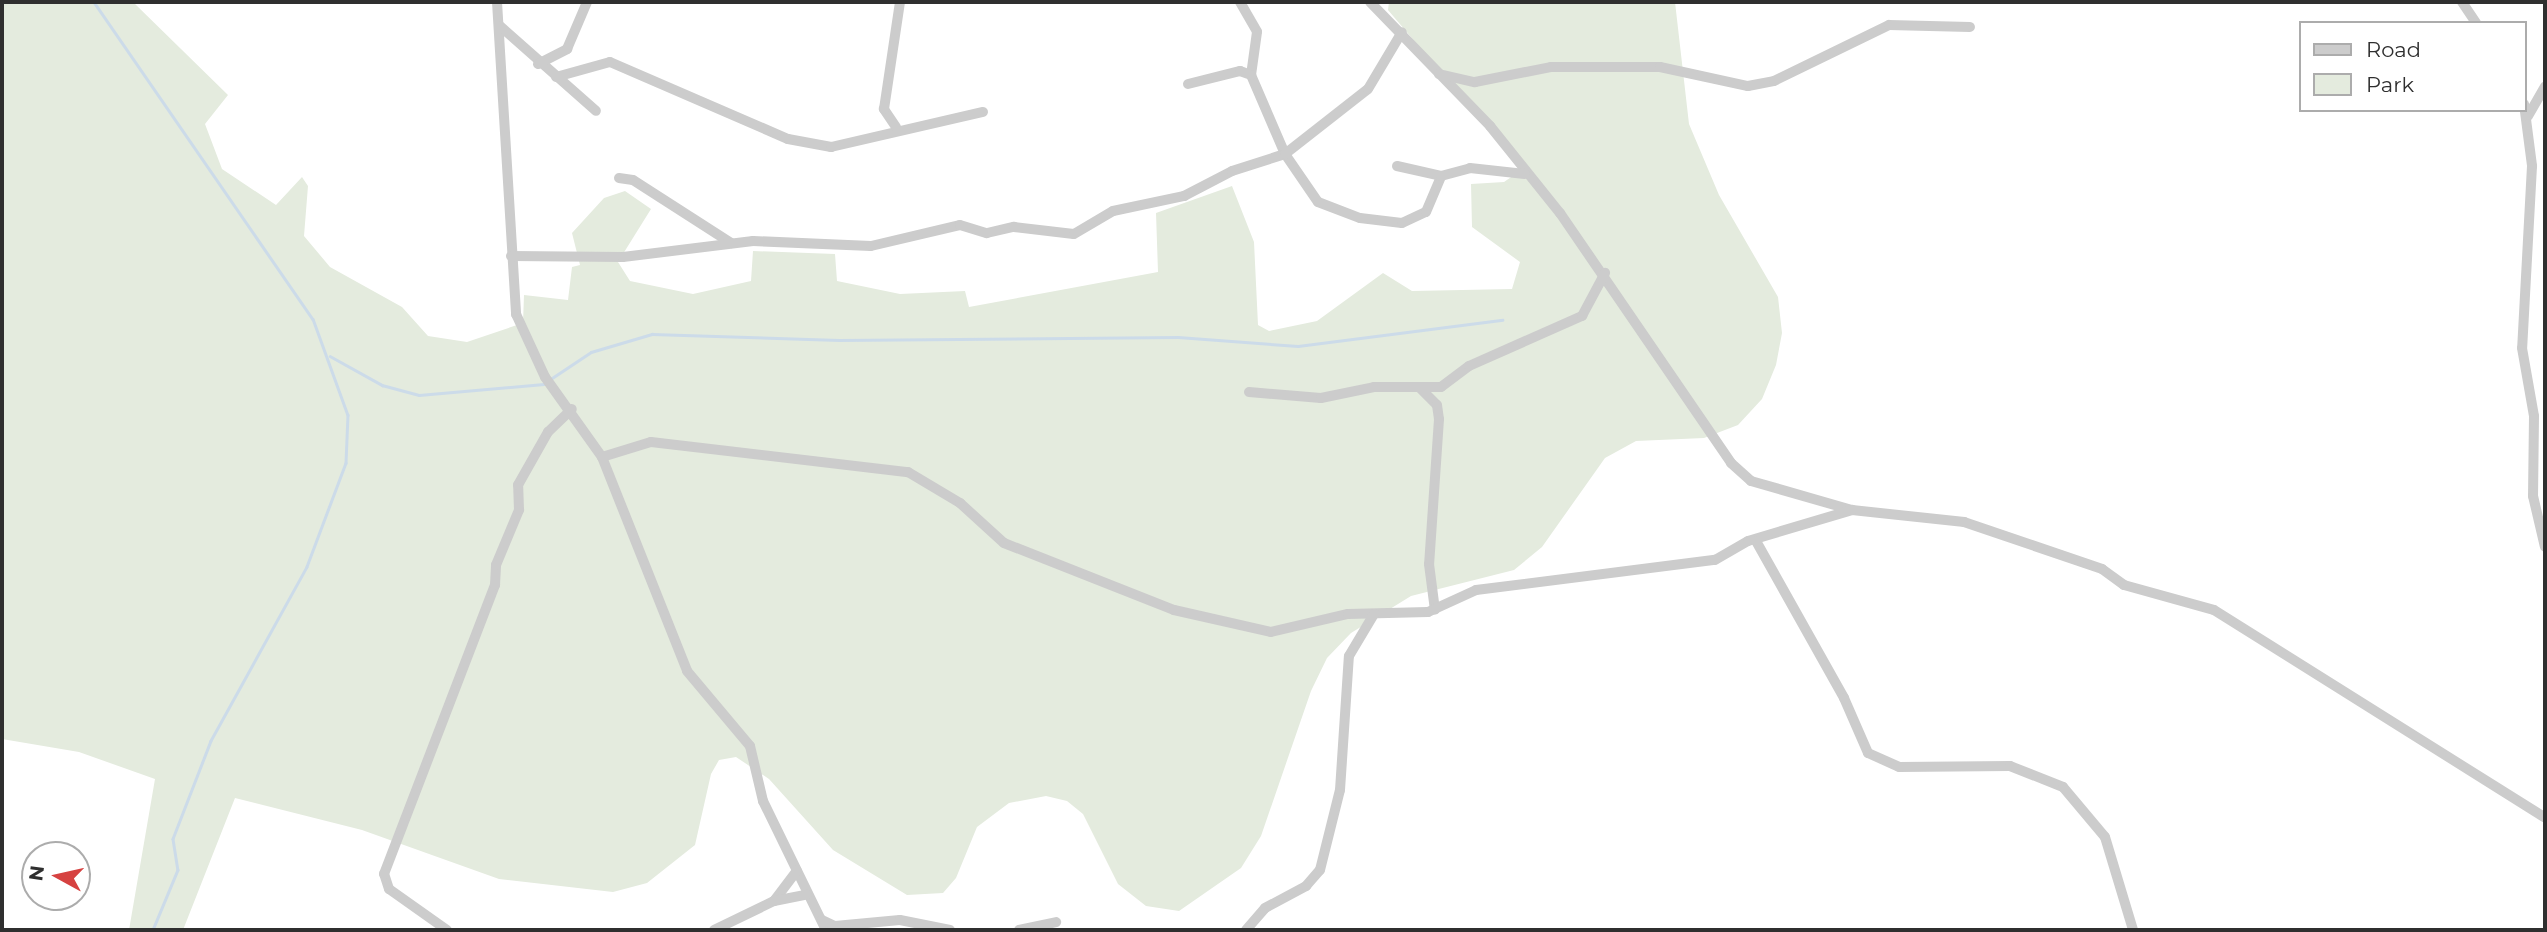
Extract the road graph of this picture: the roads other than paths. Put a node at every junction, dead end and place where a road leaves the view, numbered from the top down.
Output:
1 (497, 2) edge
2 (587, 2) edge
3 (900, 2) edge
4 (1240, 2) edge
5 (1370, 2) edge
6 (2462, 2) edge
7 (2475, 21) edge
8 (500, 26) junction
9 (1970, 27) dead end
10 (1402, 33) junction
11 (538, 64) junction
12 (1439, 74) junction
13 (1251, 75) junction
14 (556, 77) junction
15 (1188, 83) dead end
16 (2545, 87) edge
17 (2526, 110) edge
18 (596, 111) dead end
19 (983, 112) dead end
20 (896, 127) junction
21 (1285, 154) junction
22 (1397, 166) dead end
23 (1525, 174) junction
24 (1441, 176) junction
25 (619, 178) dead end
26 (731, 243) junction
27 (511, 256) junction
28 (1605, 273) junction
29 (1419, 387) junction
30 (1249, 392) dead end
31 (572, 409) junction
32 (602, 457) junction
33 (1852, 510) junction
34 (1756, 541) junction
35 (2545, 547) edge
36 (1434, 610) junction
37 (1374, 614) junction
38 (2545, 818) edge
39 (797, 871) junction
40 (806, 895) junction
41 (774, 901) junction
42 (1056, 922) dead end
43 (824, 925) edge
44 (447, 930) edge
45 (714, 930) edge
46 (950, 930) edge
47 (1019, 930) edge
48 (1246, 930) edge
49 (2133, 930) edge

1 - 8 street
2 - 11 street
3 - 20 street
4 - 13 street
5 - 10 street
6 - 7 street
8 - 11 street
8 - 27 street
9 - 12 street
10 - 12 street
10 - 21 street
11 - 14 street
12 - 23 street
13 - 15 street
13 - 21 street
14 - 18 street
14 - 20 street
16 - 17 street
17 - 35 street
19 - 20 street
21 - 24 street
21 - 26 street
22 - 24 street
23 - 24 street
23 - 28 street
25 - 26 street
26 - 27 street
27 - 31 street
28 - 29 street
28 - 33 street
29 - 30 street
29 - 36 street
31 - 32 street
31 - 44 street
32 - 37 street
32 - 39 street
33 - 34 street
33 - 38 street
34 - 36 street
34 - 49 street
36 - 37 street
37 - 48 street
39 - 40 street
39 - 41 street
40 - 41 street
40 - 43 street
41 - 45 street
42 - 47 street
43 - 46 street

